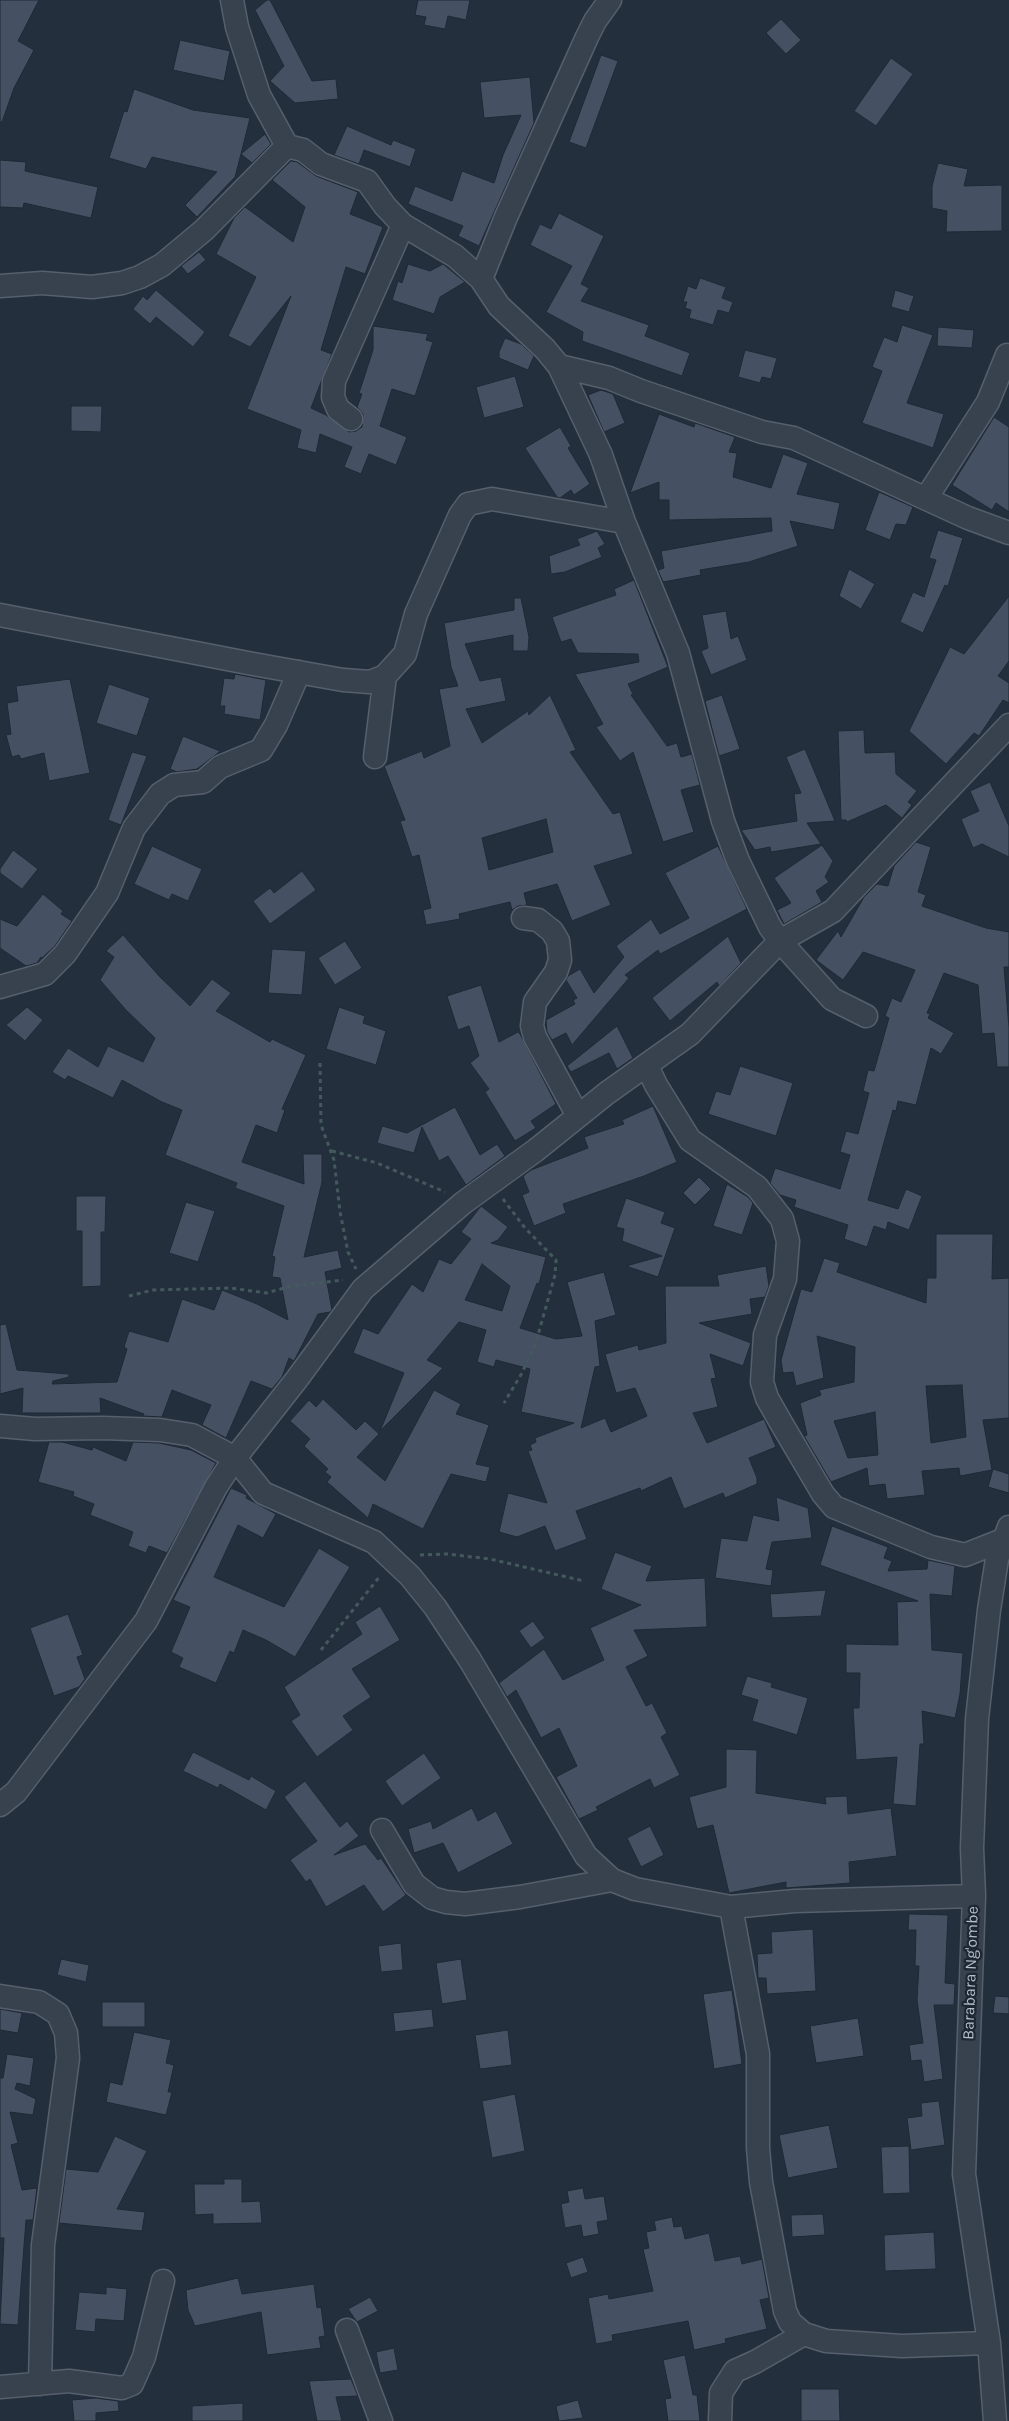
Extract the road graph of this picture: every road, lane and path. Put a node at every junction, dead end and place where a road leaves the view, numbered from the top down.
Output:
1 (232, 0) edge
2 (610, 0) edge
3 (287, 146) junction
4 (404, 225) junction
5 (481, 279) junction
6 (0, 286) edge
7 (1007, 355) dead end
8 (559, 366) junction
9 (351, 419) dead end
10 (927, 497) junction
11 (624, 522) junction
12 (1009, 534) edge
13 (0, 615) edge
14 (299, 672) junction
15 (385, 676) junction
16 (1009, 725) edge
17 (375, 757) dead end
18 (523, 918) dead end
19 (780, 941) junction
20 (0, 987) edge
21 (866, 1016) dead end
22 (320, 1063) dead end
23 (647, 1066) junction
24 (578, 1116) junction
25 (331, 1151) junction
26 (492, 1184) junction
27 (463, 1203) junction
28 (361, 1283) junction
29 (129, 1296) dead end
30 (504, 1403) dead end
31 (0, 1426) edge
32 (235, 1458) junction
33 (1006, 1534) edge
34 (392, 1556) junction
35 (584, 1581) dead end
36 (321, 1650) dead end
37 (0, 1805) edge
38 (382, 1830) dead end
39 (612, 1880) junction
40 (974, 1896) junction
41 (731, 1907) junction
42 (0, 1996) edge
43 (163, 2281) dead end
44 (347, 2330) dead end
45 (804, 2334) junction
46 (989, 2343) junction
47 (40, 2384) junction
48 (0, 2387) edge
49 (381, 2421) edge
50 (720, 2421) edge
51 (994, 2421) edge

1 - 3 street
2 - 5 street
3 - 4 street
3 - 6 street
4 - 5 street
4 - 9 street
5 - 8 street
7 - 10 street
8 - 10 street
8 - 11 street
10 - 12 street
11 - 15 street
11 - 19 street
13 - 14 street
14 - 15 street
14 - 20 street
15 - 17 street
16 - 19 street
18 - 24 street
19 - 21 street
19 - 23 street
22 - 25 path
23 - 24 street
23 - 33 street
24 - 26 street
25 - 27 path
25 - 28 path
26 - 27 street
26 - 30 path
27 - 28 street
28 - 29 path
28 - 32 street
31 - 32 street
32 - 34 street
32 - 37 street
33 - 40 street, Barabara Ng'ombe
34 - 35 path
34 - 36 path
34 - 39 street
38 - 39 street
39 - 41 street
40 - 41 street
40 - 46 street, Barabara Ng'ombe
41 - 45 street
42 - 47 street
43 - 47 street
44 - 49 street
45 - 46 street
45 - 50 street
46 - 51 street, Barabara Ng'ombe
47 - 48 street

